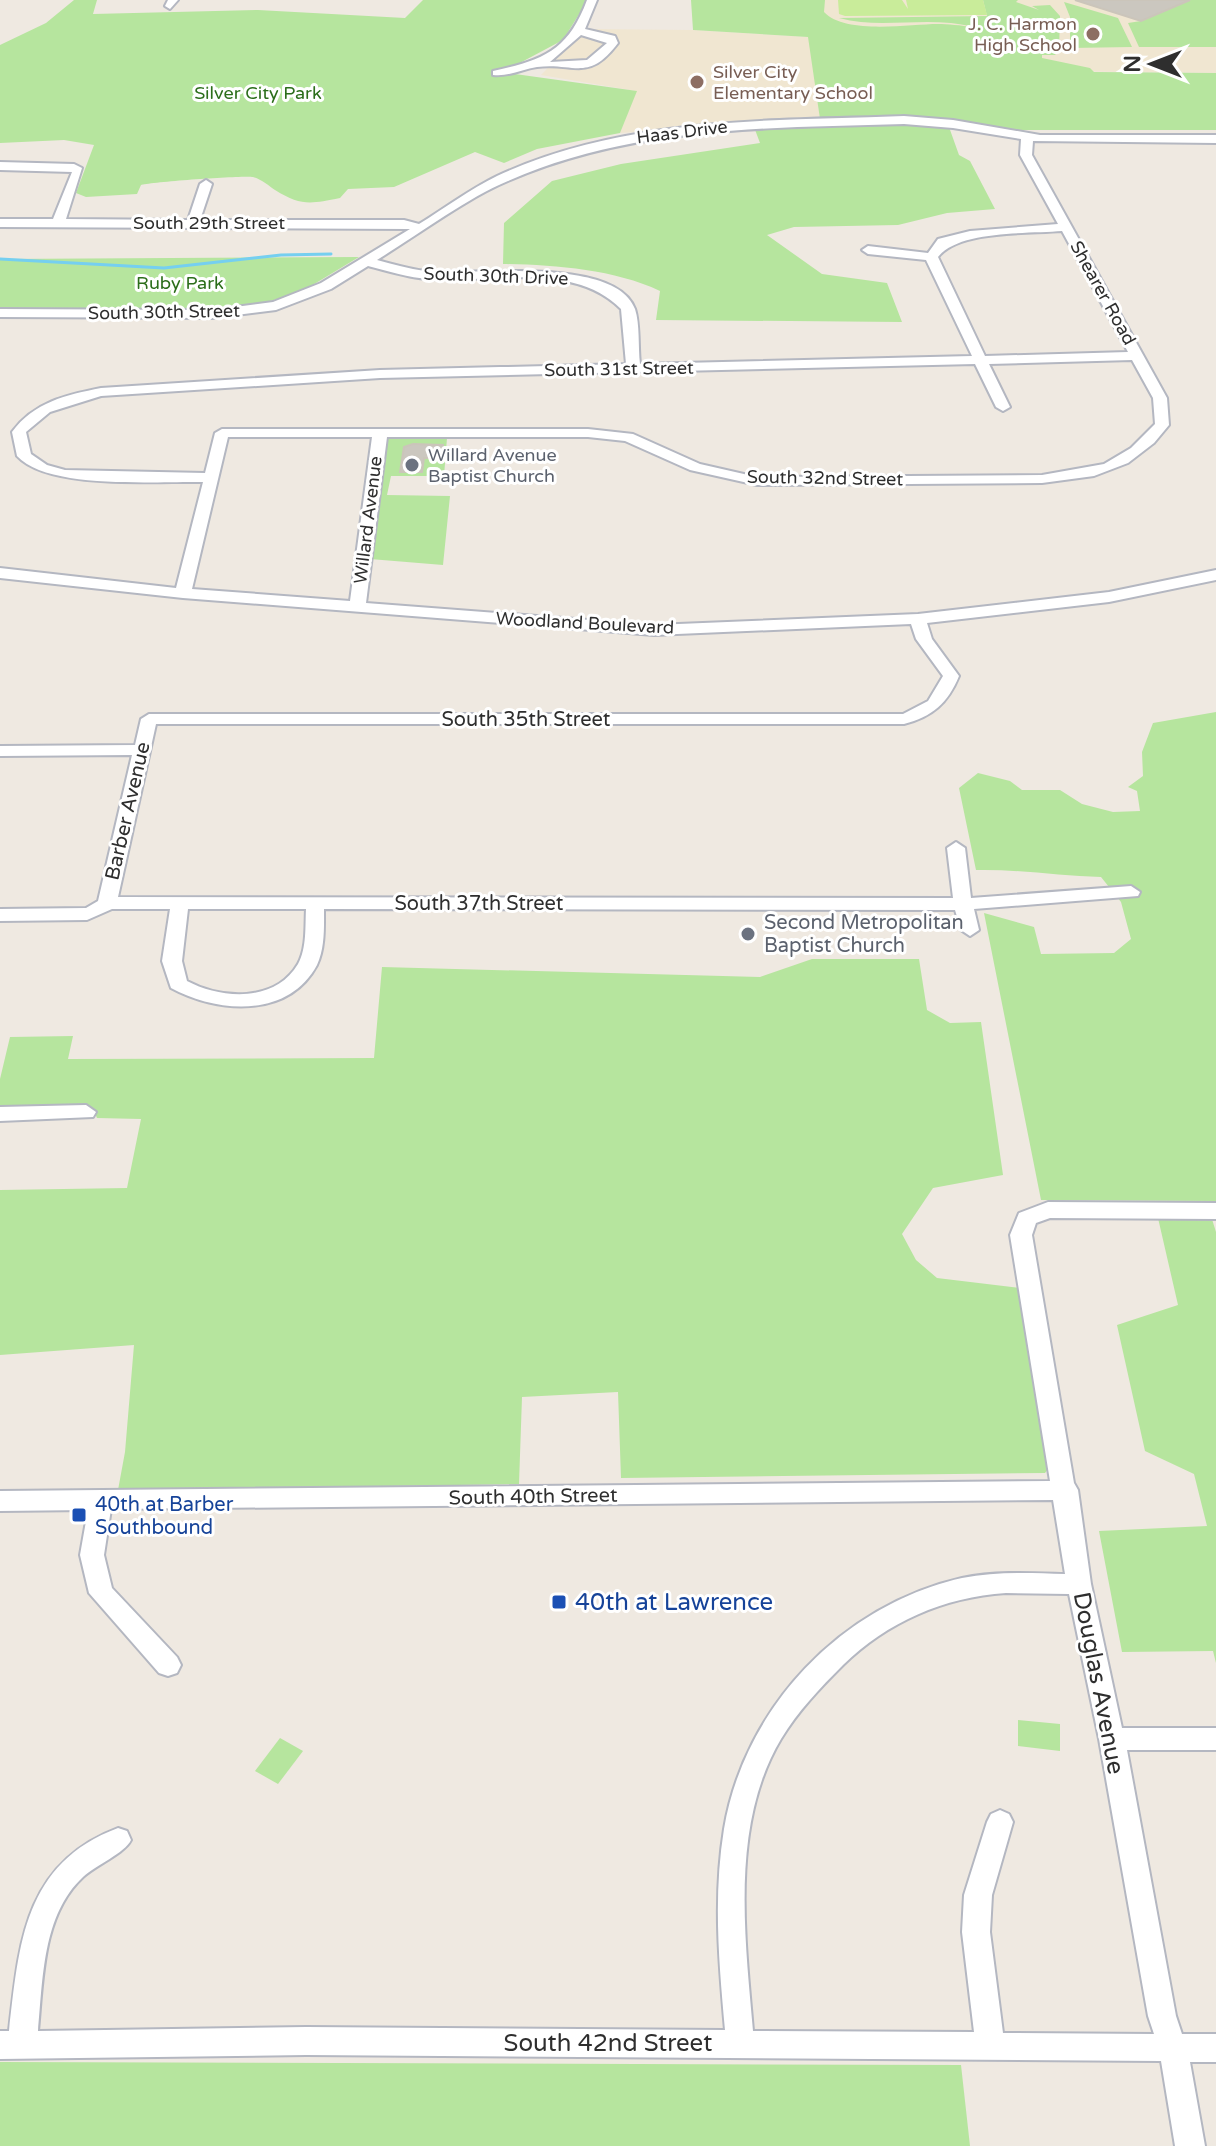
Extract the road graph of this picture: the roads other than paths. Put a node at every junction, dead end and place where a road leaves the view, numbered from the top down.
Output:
1 (592, 0) edge
2 (579, 31) junction
3 (543, 64) junction
4 (497, 73) dead end
5 (1027, 136) junction
6 (1216, 136) edge
7 (0, 166) edge
8 (206, 184) dead end
9 (0, 223) edge
10 (58, 223) junction
11 (193, 223) junction
12 (418, 227) junction
13 (1066, 227) junction
14 (868, 250) dead end
15 (931, 257) junction
16 (364, 261) junction
17 (0, 313) edge
18 (1138, 356) junction
19 (980, 360) junction
20 (633, 368) junction
21 (1003, 407) dead end
22 (380, 433) junction
23 (1144, 450) joint
24 (211, 478) junction
25 (0, 573) edge
26 (1216, 575) edge
27 (183, 593) junction
28 (357, 607) junction
29 (918, 619) junction
30 (149, 719) joint
31 (139, 750) junction
32 (0, 751) edge
33 (956, 848) dead end
34 (1131, 892) dead end
35 (180, 902) junction
36 (107, 903) junction
37 (315, 903) junction
38 (963, 904) junction
39 (0, 915) edge
40 (970, 930) dead end
41 (86, 1112) dead end
42 (0, 1114) edge
43 (1216, 1211) edge
44 (1066, 1490) junction
45 (0, 1501) edge
46 (101, 1501) junction
47 (1079, 1584) junction
48 (168, 1665) dead end
49 (1112, 1739) junction
50 (1216, 1739) edge
51 (1000, 1822) dead end
52 (118, 1840) dead end
53 (740, 2043) junction
54 (990, 2044) junction
55 (11, 2045) edge
56 (1173, 2048) junction
57 (1216, 2048) edge
58 (1190, 2146) edge

1 - 2 street
2 - 3 street
2 - 3 street
3 - 4 street
5 - 6 street, Haas Drive
5 - 12 street, Haas Drive
5 - 13 street, Shearer Road
7 - 10 street
8 - 11 street
9 - 10 street, South 29th Street
10 - 11 street, South 29th Street
11 - 12 street, South 29th Street
12 - 16 street, Haas Drive
13 - 15 street
13 - 18 street, Shearer Road
14 - 15 street
15 - 19 street
16 - 17 street, South 30th Street
16 - 20 street, South 30th Drive
18 - 19 street, South 31st Street
18 - 23 street, Shearer Road
19 - 20 street, South 31st Street
19 - 21 street
20 - 24 street, South 31st Street
22 - 23 street, South 32nd Street
22 - 24 street, South 32nd Street
22 - 28 street, Willard Avenue
24 - 27 street
25 - 27 street, Woodland Boulevard
26 - 29 street, Woodland Boulevard
27 - 28 street, Woodland Boulevard
28 - 29 street, Woodland Boulevard
29 - 30 street, South 35th Street
30 - 31 street, Barber Avenue
31 - 32 street
31 - 36 street, Barber Avenue
33 - 38 street
34 - 38 street, South 37th Street
35 - 36 street, South 37th Street
35 - 37 street, South 37th Street
35 - 37 street
36 - 39 street, South 37th Street
37 - 38 street, South 37th Street
38 - 40 street
41 - 42 street
43 - 44 street, Douglas Avenue
44 - 46 street, South 40th Street
44 - 47 street, Douglas Avenue
45 - 46 street, South 40th Street
46 - 48 street
47 - 49 street, Douglas Avenue
47 - 53 street
49 - 50 street
49 - 56 street, Douglas Avenue
51 - 54 street
52 - 55 street
53 - 54 street, South 42nd Street
53 - 55 street, South 42nd Street
54 - 56 street, South 42nd Street
56 - 57 street, South 42nd Street
56 - 58 street, Douglas Avenue

